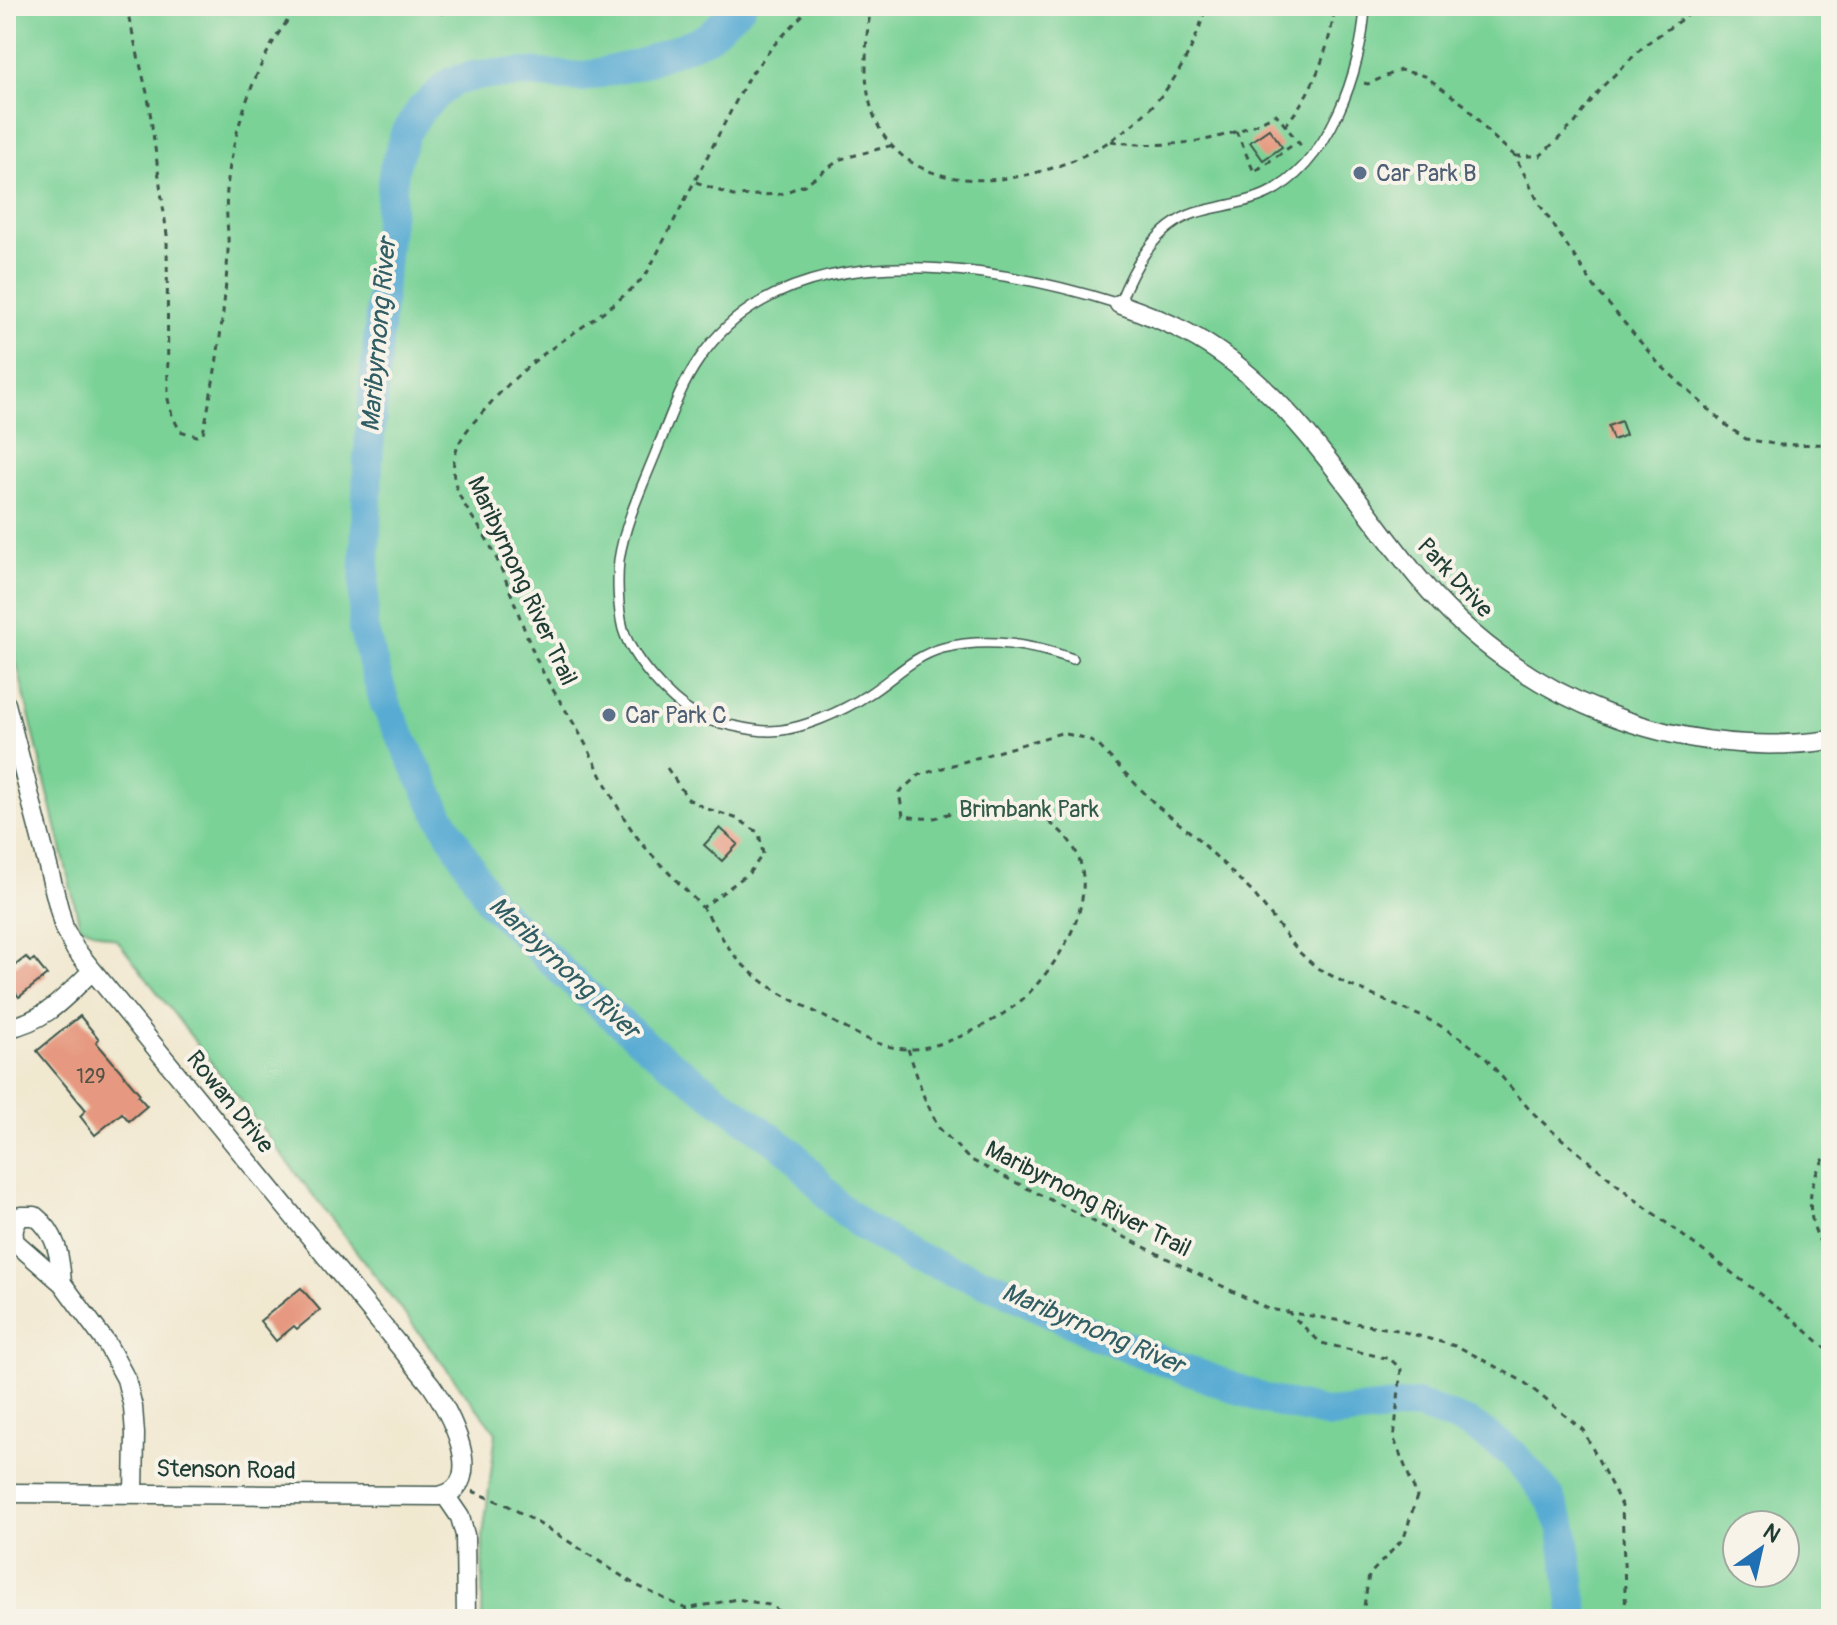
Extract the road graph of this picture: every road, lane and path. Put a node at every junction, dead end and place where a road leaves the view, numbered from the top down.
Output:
1 (126, 6) edge
2 (301, 6) edge
3 (427, 6) edge
4 (458, 6) edge
5 (811, 6) edge
6 (872, 6) edge
7 (1206, 6) edge
8 (1335, 6) edge
9 (1365, 6) edge
10 (1724, 6) edge
11 (1350, 77) junction
12 (1285, 126) junction
13 (1236, 131) junction
14 (1111, 141) junction
15 (1297, 141) junction
16 (893, 145) junction
17 (1515, 156) junction
18 (1311, 158) junction
19 (696, 182) junction
20 (1119, 304) junction
21 (1831, 444) edge
22 (1073, 659) dead end
23 (6, 704) edge
24 (1831, 740) edge
25 (667, 768) dead end
26 (25, 781) junction
27 (6, 785) edge
28 (702, 908) junction
29 (92, 971) junction
30 (6, 1029) edge
31 (908, 1049) junction
32 (1831, 1149) edge
33 (1831, 1259) edge
34 (62, 1283) dead end
35 (1287, 1311) junction
36 (1831, 1353) edge
37 (451, 1490) junction
38 (6, 1493) edge
39 (134, 1493) junction
40 (466, 1619) edge
41 (792, 1619) edge
42 (1362, 1619) edge
43 (1626, 1619) edge

1 - 2 path
3 - 4 path
5 - 19 path, Maribyrnong River Trail
6 - 16 path
7 - 14 path
8 - 12 path
9 - 11 lane
10 - 17 path
11 - 17 path
11 - 18 lane
12 - 13 path
12 - 15 path
13 - 14 path
13 - 15 path
14 - 16 path
15 - 18 path
16 - 19 path
17 - 21 path
18 - 20 lane
19 - 28 path, Maribyrnong River Trail
20 - 22 lane
20 - 24 street, Park Drive
23 - 26 street, Rowan Drive
25 - 28 path
26 - 27 street
26 - 29 street, Rowan Drive
28 - 31 path, Maribyrnong River Trail
29 - 30 street
29 - 37 street, Rowan Drive
31 - 35 path, Maribyrnong River Trail
31 - 36 path
32 - 33 path
34 - 39 street
35 - 42 path
35 - 43 path, Maribyrnong River Trail
37 - 39 street, Stenson Road
37 - 40 street
37 - 41 path
38 - 39 street, Stenson Road

